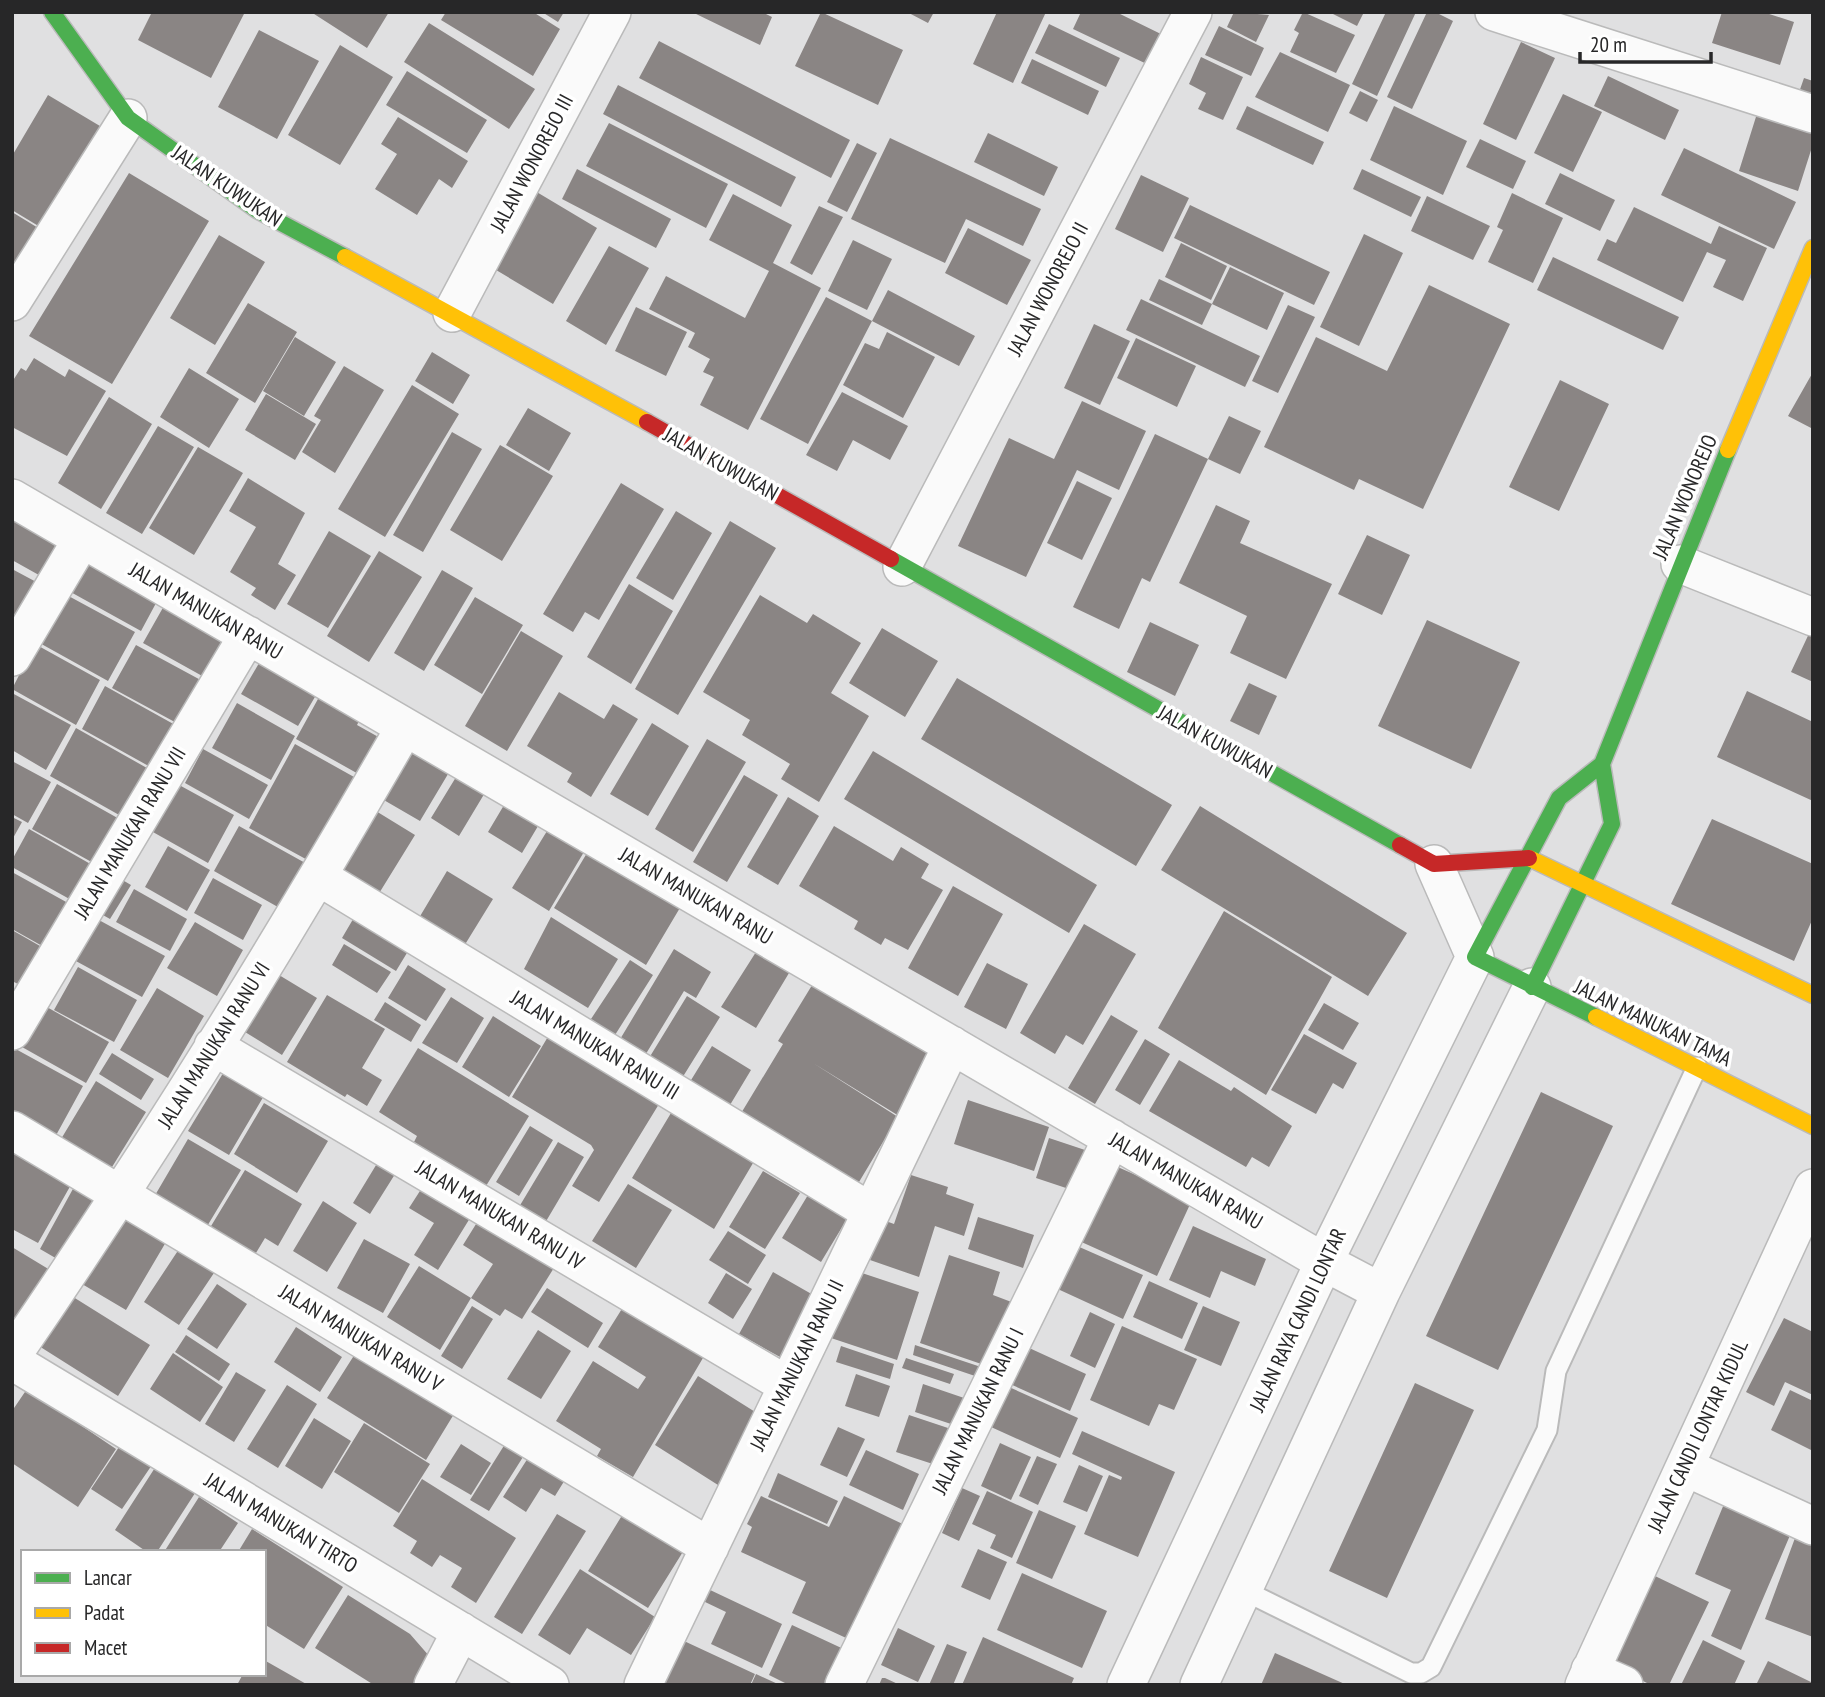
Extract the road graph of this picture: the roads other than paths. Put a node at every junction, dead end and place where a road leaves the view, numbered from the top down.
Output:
1 (52, 12) edge
2 (612, 12) edge
3 (1193, 12) edge
4 (1494, 12) edge
5 (1813, 114) edge
6 (128, 118) junction
7 (1813, 248) edge
8 (12, 302) edge
9 (453, 313) junction
10 (12, 498) edge
11 (82, 539) junction
12 (1679, 564) junction
13 (902, 567) junction
14 (1813, 617) edge
15 (248, 635) junction
16 (12, 657) edge
17 (405, 727) junction
18 (1602, 764) junction
19 (1528, 858) junction
20 (1434, 864) junction
21 (319, 877) junction
22 (1582, 885) junction
23 (1475, 957) junction
24 (1532, 986) junction
25 (1813, 995) edge
26 (12, 1031) edge
27 (952, 1045) junction
28 (213, 1046) junction
29 (1697, 1067) junction
30 (1813, 1126) edge
31 (12, 1130) edge
32 (1112, 1138) junction
33 (1813, 1188) edge
34 (122, 1196) junction
35 (871, 1212) junction
36 (1324, 1262) junction
37 (1381, 1292) junction
38 (12, 1359) edge
39 (787, 1385) junction
40 (1685, 1467) junction
41 (1813, 1526) edge
42 (710, 1546) junction
43 (1243, 1590) junction
44 (461, 1631) junction
45 (1587, 1677) edge
46 (433, 1685) edge
47 (550, 1685) edge
48 (643, 1685) edge
49 (844, 1685) edge
50 (1126, 1685) edge
51 (1199, 1685) edge
52 (1624, 1685) edge

1 - 6 street, JALAN KUWUKAN
2 - 9 street, JALAN WONOREJO III
3 - 13 street, JALAN WONOREJO II
4 - 5 street
6 - 8 street
6 - 9 street, JALAN KUWUKAN
7 - 12 street, JALAN WONOREJO
9 - 13 street, JALAN KUWUKAN
10 - 11 street, JALAN MANUKAN RANU
11 - 15 street, JALAN MANUKAN RANU
11 - 16 street
12 - 14 street
12 - 18 street, JALAN WONOREJO
13 - 20 street, JALAN KUWUKAN
15 - 17 street, JALAN MANUKAN RANU
15 - 26 street, JALAN MANUKAN RANU VII
17 - 21 street, JALAN MANUKAN RANU VI
17 - 27 street, JALAN MANUKAN RANU
18 - 19 street
18 - 22 street
19 - 20 street
19 - 22 street
19 - 23 street
20 - 23 street
21 - 28 street, JALAN MANUKAN RANU VI
21 - 35 street, JALAN MANUKAN RANU III
22 - 24 street
22 - 25 street
23 - 24 street, JALAN MANUKAN TAMA
23 - 36 street, JALAN RAYA CANDI LONTAR
24 - 29 street, JALAN MANUKAN TAMA
24 - 37 street
27 - 32 street, JALAN MANUKAN RANU
27 - 35 street, JALAN MANUKAN RANU II
28 - 34 street, JALAN MANUKAN RANU VI
28 - 39 street, JALAN MANUKAN RANU IV
29 - 30 street, JALAN MANUKAN TAMA
29 - 43 lane
31 - 34 street, JALAN MANUKAN RANU V
32 - 36 street, JALAN MANUKAN RANU
32 - 49 street, JALAN MANUKAN RANU I
33 - 40 street, JALAN CANDI LONTAR KIDUL
34 - 38 street, JALAN MANUKAN RANU VI
34 - 42 street, JALAN MANUKAN RANU V
35 - 39 street, JALAN MANUKAN RANU II
36 - 37 street, JALAN MANUKAN RANU
36 - 50 street, JALAN RAYA CANDI LONTAR
37 - 43 street
38 - 44 street, JALAN MANUKAN TIRTO
39 - 42 street, JALAN MANUKAN RANU II
40 - 41 street
40 - 45 street, JALAN CANDI LONTAR KIDUL
42 - 48 street, JALAN MANUKAN RANU II
43 - 51 street
44 - 46 street
44 - 47 street, JALAN MANUKAN TIRTO
45 - 52 street

